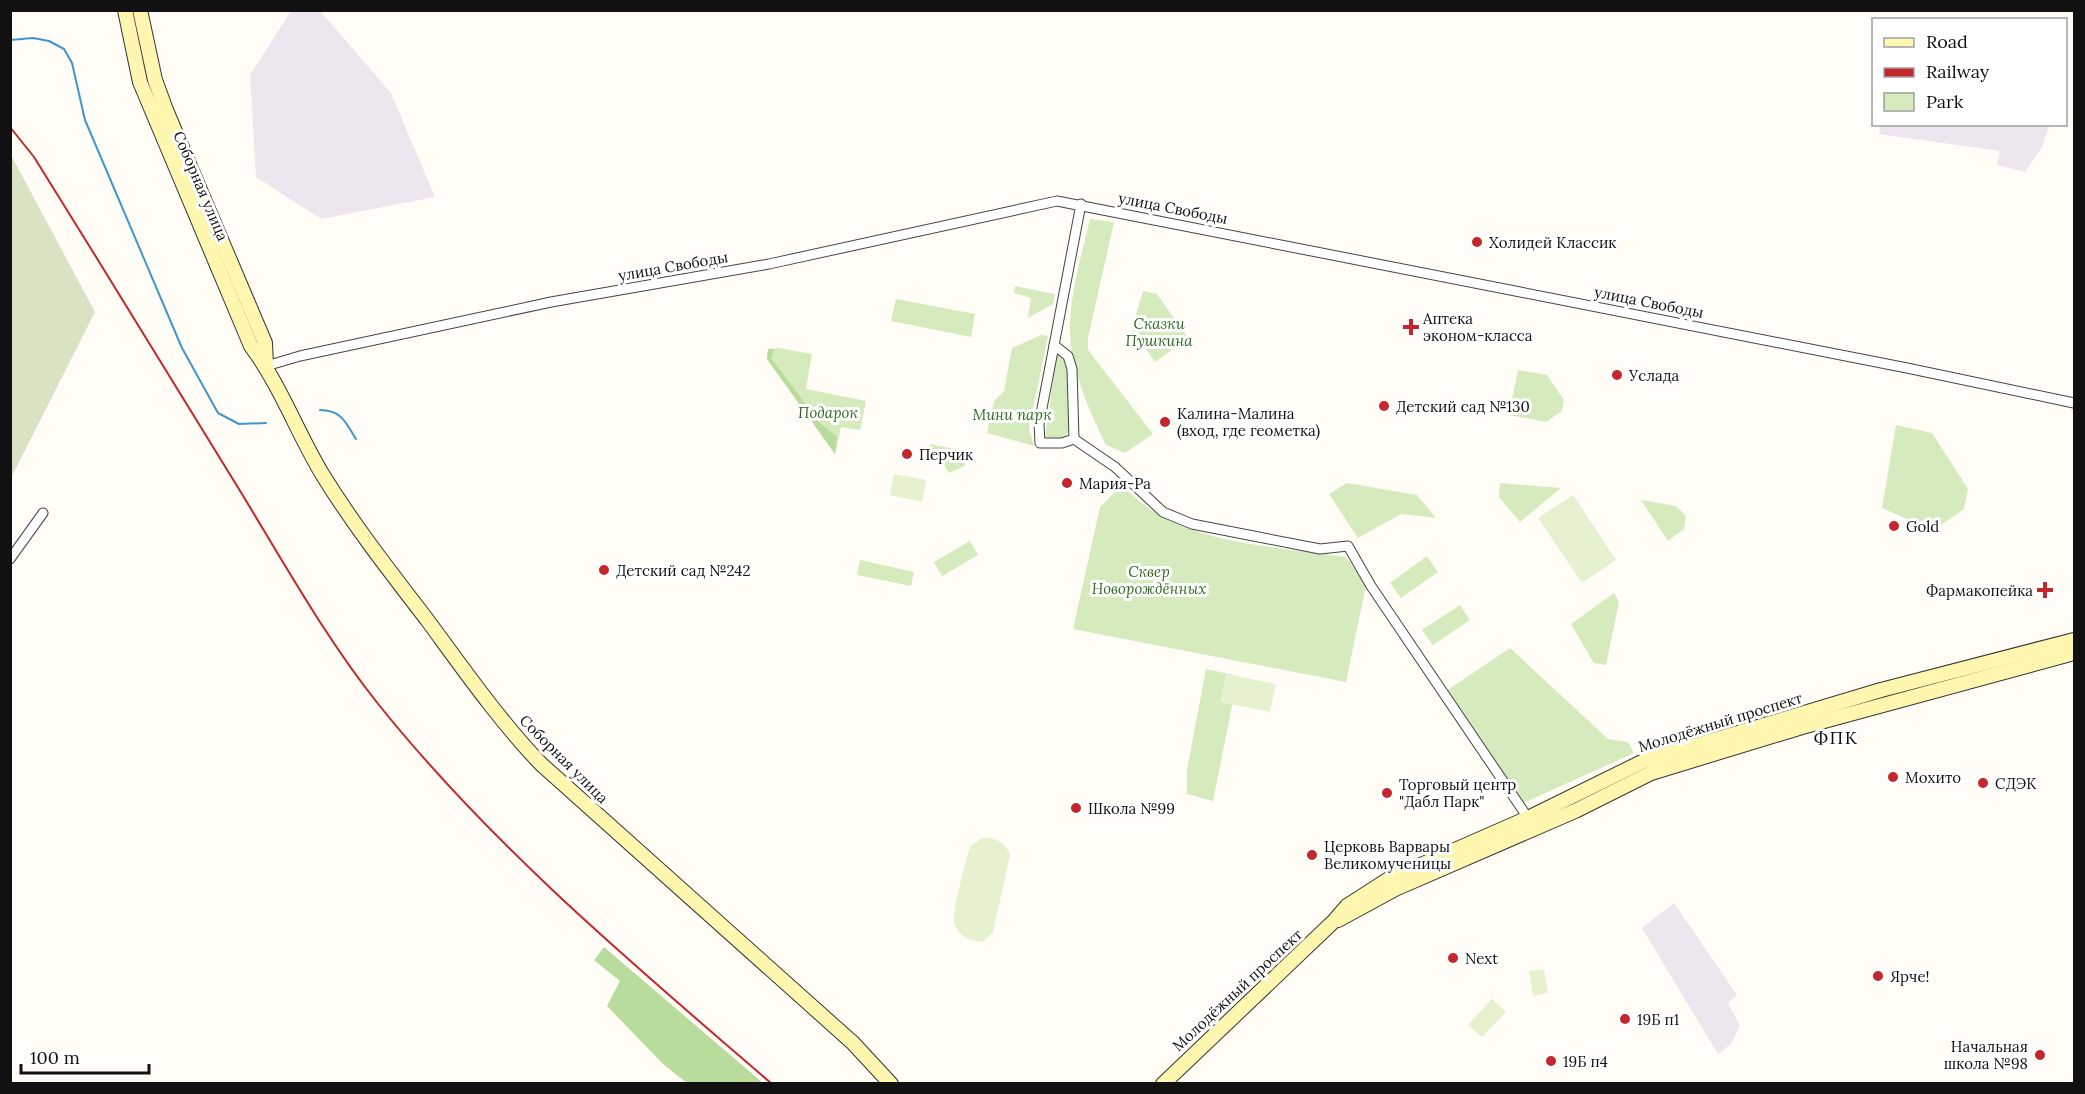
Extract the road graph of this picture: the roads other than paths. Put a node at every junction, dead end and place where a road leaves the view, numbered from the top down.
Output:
1 (125, 10) edge
2 (140, 10) edge
3 (1081, 204) junction
4 (1054, 345) junction
5 (266, 366) junction
6 (2074, 403) edge
7 (1074, 439) junction
8 (43, 513) dead end
9 (10, 559) edge
10 (2074, 640) edge
11 (2074, 653) edge
12 (1528, 818) junction
13 (1334, 921) junction
14 (891, 1083) edge
15 (1163, 1083) edge

1 - 5 main road, Соборная улица
2 - 5 main road, Соборная улица
3 - 4 street
3 - 5 street, улица Свободы
3 - 6 street, улица Свободы
4 - 7 street
4 - 7 street
5 - 14 main road, Соборная улица
7 - 12 street
8 - 9 street
10 - 12 main road, Молодёжный проспект
11 - 13 main road, Молодёжный проспект
12 - 13 main road, Молодёжный проспект
13 - 15 main road, Молодёжный проспект

